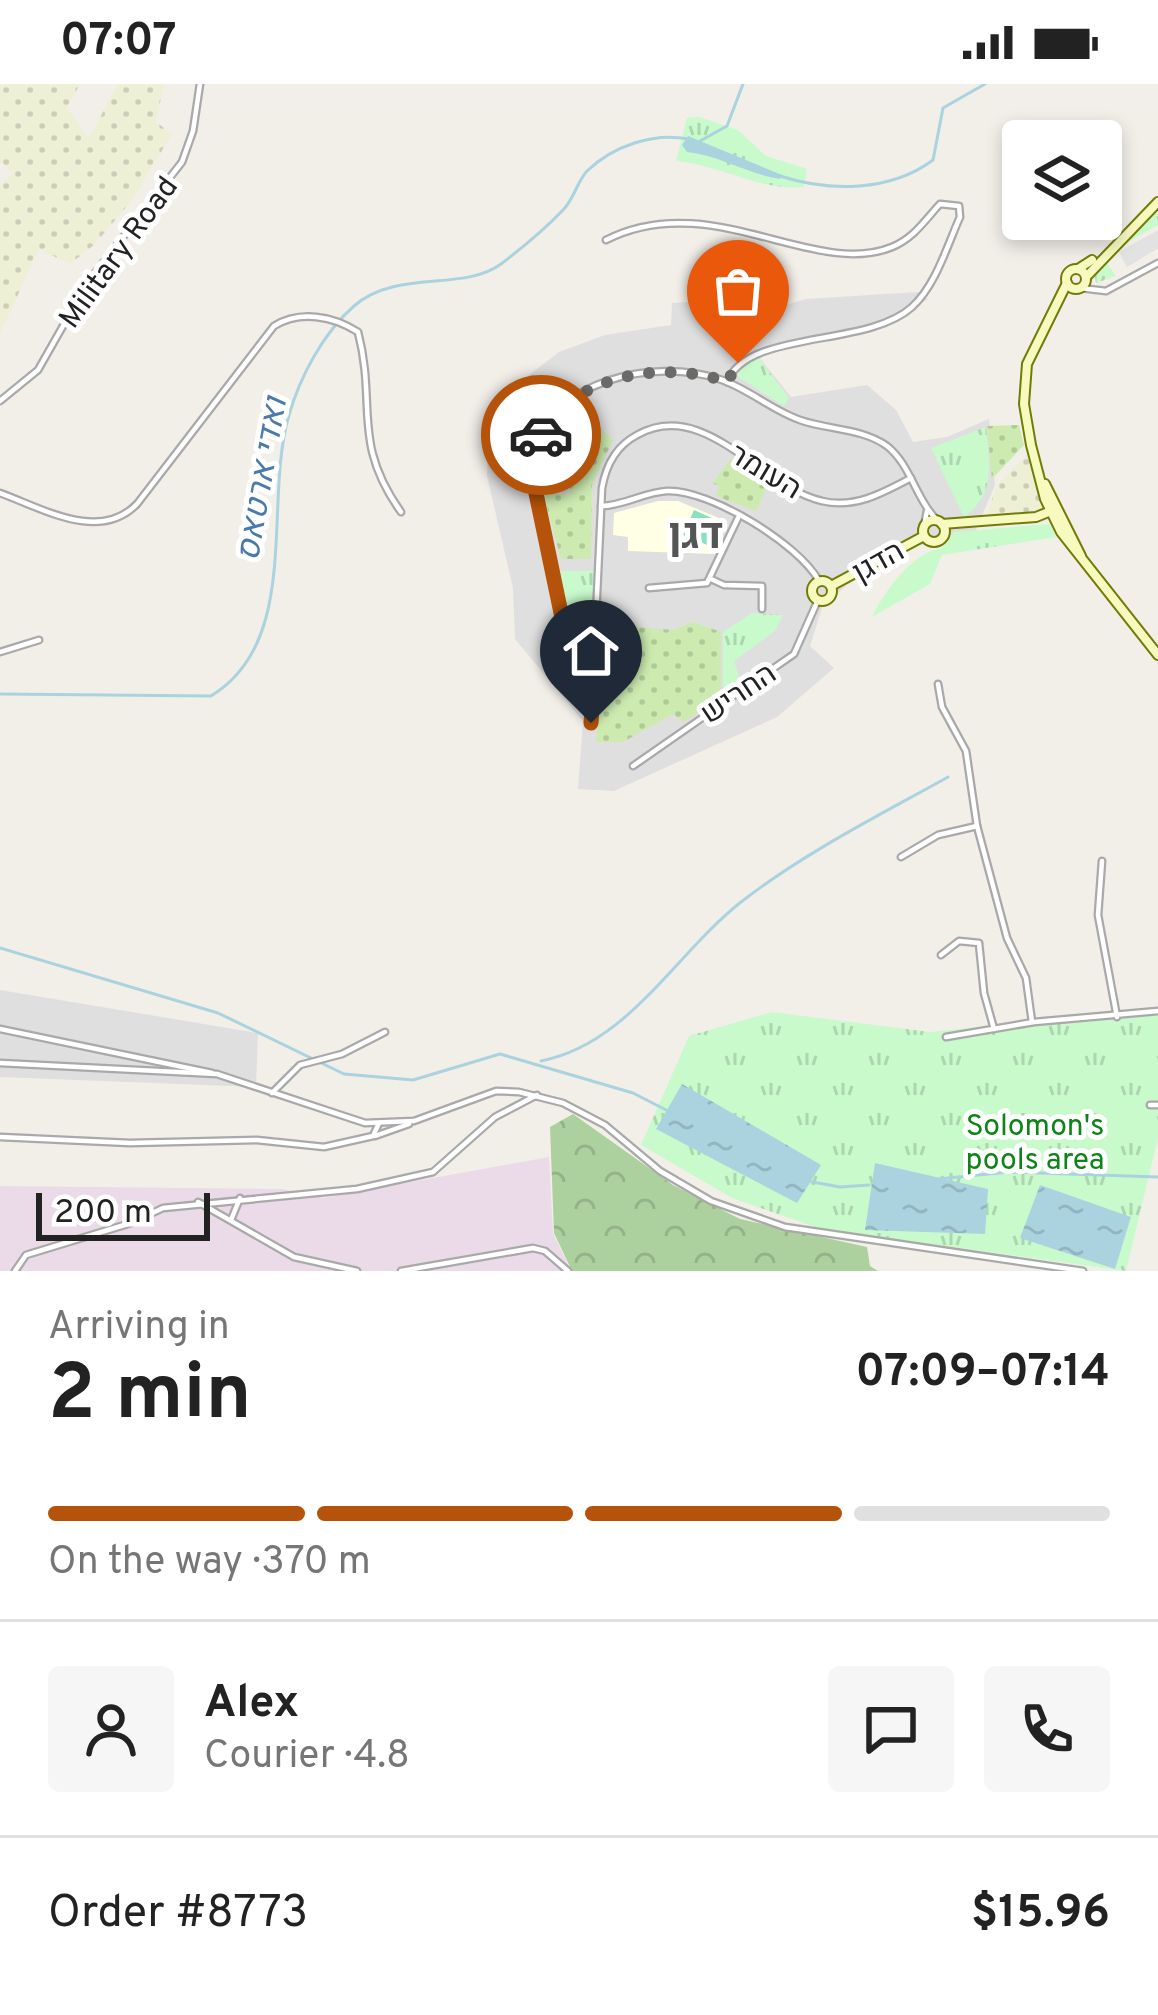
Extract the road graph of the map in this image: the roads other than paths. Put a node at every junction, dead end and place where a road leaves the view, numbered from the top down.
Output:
1 (200, 84) edge
2 (1158, 202) edge
3 (606, 240) dead end
4 (1158, 263) edge
5 (1081, 281) junction
6 (1067, 283) junction
7 (1061, 301) junction
8 (727, 382) junction
9 (0, 401) edge
10 (910, 478) junction
11 (0, 493) edge
12 (602, 506) junction
13 (925, 506) junction
14 (1052, 510) junction
15 (401, 512) dead end
16 (738, 518) junction
17 (940, 523) junction
18 (957, 524) junction
19 (924, 531) junction
20 (944, 536) junction
21 (712, 579) junction
22 (819, 581) junction
23 (831, 586) junction
24 (649, 588) dead end
25 (818, 601) junction
26 (762, 609) dead end
27 (39, 640) dead end
28 (596, 649) junction
29 (0, 652) edge
30 (1158, 655) edge
31 (938, 684) dead end
32 (591, 723) dead end
33 (633, 766) dead end
34 (977, 826) junction
35 (901, 857) dead end
36 (1102, 861) dead end
37 (940, 956) dead end
38 (1158, 1011) edge
39 (1117, 1017) junction
40 (1032, 1022) junction
41 (0, 1029) edge
42 (994, 1029) junction
43 (385, 1031) dead end
44 (946, 1037) dead end
45 (0, 1063) edge
46 (217, 1074) junction
47 (272, 1093) junction
48 (537, 1096) junction
49 (414, 1121) junction
50 (379, 1123) junction
51 (373, 1136) junction
52 (0, 1137) edge
53 (240, 1198) junction
54 (198, 1202) junction
55 (230, 1222) junction
56 (15, 1271) edge
57 (357, 1271) edge
58 (404, 1271) edge
59 (568, 1271) edge
60 (1083, 1271) edge

1 - 9 street, Military Road
2 - 5 street
3 - 8 street
4 - 5 street
5 - 6 street
5 - 6 street
5 - 7 street
6 - 7 street
7 - 14 street
8 - 10 street
8 - 28 street
10 - 12 street, העומר
10 - 13 street
11 - 15 street
12 - 16 street
12 - 28 street, העומר
13 - 17 street
13 - 19 street
14 - 18 street
14 - 30 street
16 - 21 street
16 - 22 street
17 - 18 street
17 - 19 street, הדגן
17 - 20 street
18 - 20 street, הדגן
19 - 20 street
19 - 23 street, הדגן
21 - 24 street
21 - 26 street
22 - 23 street
22 - 25 street
23 - 25 street
25 - 33 street, החריש
27 - 29 street
28 - 32 street, העומר
31 - 34 street
34 - 35 street
34 - 40 street
36 - 39 street
37 - 42 street
38 - 39 street
39 - 40 street
40 - 42 street
41 - 46 street
42 - 44 street
43 - 47 street
45 - 46 street
46 - 47 street
47 - 50 street
48 - 49 street
48 - 53 street
48 - 60 street
49 - 50 street
49 - 51 street
50 - 51 street
51 - 52 street
53 - 54 street
53 - 55 street
54 - 55 street
54 - 56 street
55 - 57 street
58 - 59 street

